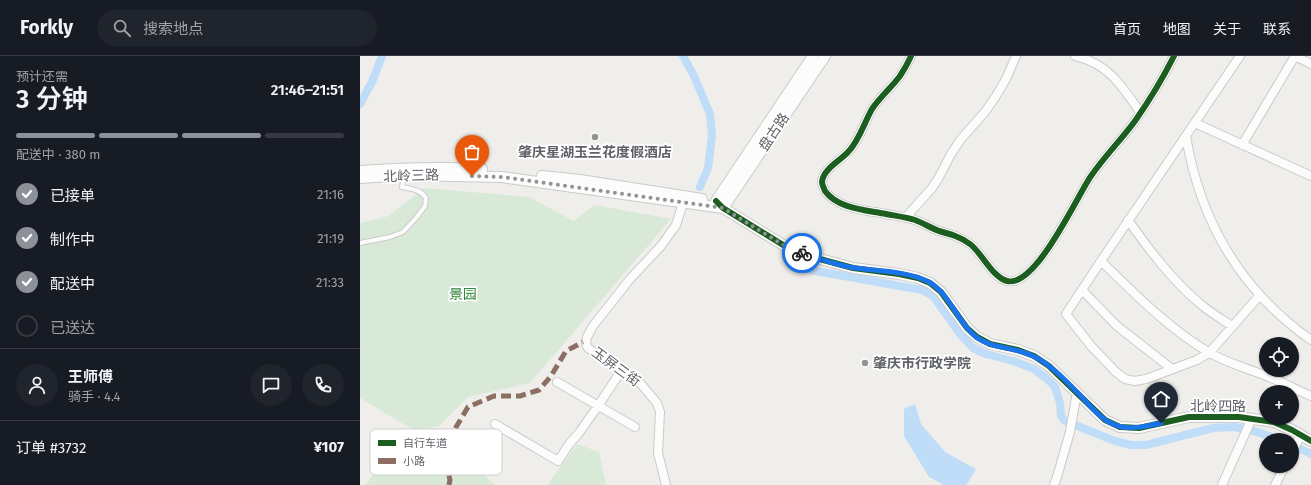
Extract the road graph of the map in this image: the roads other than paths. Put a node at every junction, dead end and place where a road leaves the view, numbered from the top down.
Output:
1 (813, 56) edge
2 (826, 56) edge
3 (912, 56) edge
4 (1016, 56) edge
5 (1075, 56) edge
6 (1174, 56) edge
7 (1240, 56) edge
8 (1295, 56) edge
9 (1311, 64) edge
10 (795, 92) junction
11 (1140, 112) junction
12 (1195, 122) junction
13 (1186, 136) junction
14 (1242, 144) junction
15 (360, 171) edge
16 (404, 175) junction
17 (1311, 176) edge
18 (360, 178) edge
19 (683, 203) junction
20 (720, 205) junction
21 (906, 217) junction
22 (1128, 220) junction
23 (360, 243) edge
24 (1101, 261) junction
25 (1082, 290) junction
26 (1260, 295) junction
27 (1232, 326) junction
28 (1311, 340) edge
29 (1210, 352) junction
30 (1172, 369) junction
31 (621, 371) junction
32 (557, 382) dead end
33 (1076, 392) junction
34 (1311, 396) edge
35 (598, 406) junction
36 (1250, 422) junction
37 (495, 424) dead end
38 (635, 427) dead end
39 (1300, 438) joint
40 (1311, 441) edge
41 (1281, 473) edge
42 (666, 485) edge
43 (1054, 485) edge
44 (1222, 485) edge
45 (1275, 485) edge

1 - 10 street, 盘古路
2 - 10 street, 盘古路
3 - 21 street
4 - 21 street
5 - 11 street
6 - 11 street
7 - 12 street
8 - 9 street
8 - 14 street
10 - 20 street, 盘古路
11 - 21 street
12 - 13 street
12 - 14 street
13 - 22 street
13 - 26 street
14 - 17 street
15 - 20 street, 北岭三路
16 - 18 street, 北岭三路
16 - 19 street, 北岭三路
16 - 23 lane
19 - 20 street, 北岭三路
19 - 31 street, 玉屏三街
20 - 33 street, 北岭四路
22 - 24 street
22 - 27 street
24 - 25 street
24 - 29 street
25 - 30 street
25 - 30 street
26 - 27 street
26 - 28 street
27 - 29 street
29 - 30 street
29 - 34 street
31 - 35 street
31 - 42 street, 玉屏三街
32 - 35 street
33 - 36 street, 北岭四路
33 - 43 street
35 - 37 street
35 - 38 street
36 - 39 street, 北岭四路
36 - 44 street
39 - 40 street, 北岭四路
41 - 45 street

